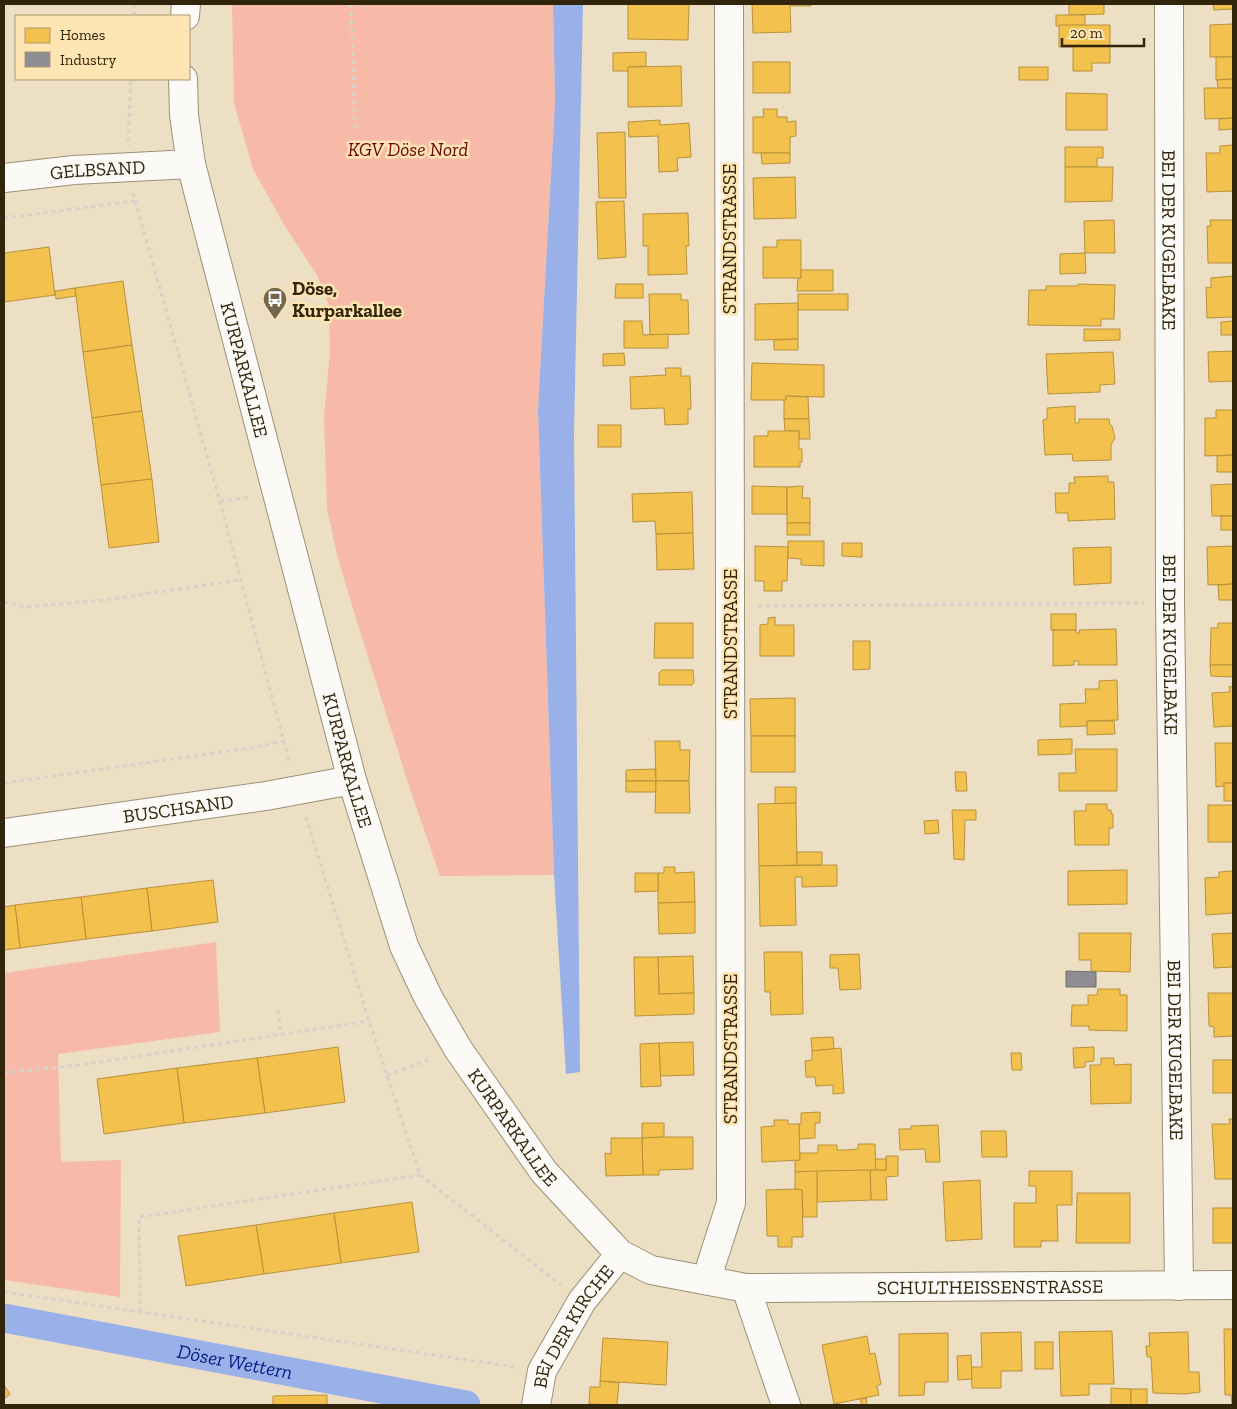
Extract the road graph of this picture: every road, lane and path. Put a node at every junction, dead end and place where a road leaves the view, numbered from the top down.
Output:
1 (351, 4) edge
2 (729, 4) edge
3 (1169, 4) edge
4 (183, 80) edge
5 (355, 128) dead end
6 (191, 164) junction
7 (4, 178) edge
8 (135, 201) dead end
9 (4, 218) edge
10 (240, 580) dead end
11 (4, 602) edge
12 (1170, 603) junction
13 (730, 606) junction
14 (284, 741) dead end
15 (352, 780) junction
16 (4, 783) edge
17 (4, 833) edge
18 (278, 1010) dead end
19 (369, 1021) dead end
20 (282, 1034) junction
21 (458, 1049) junction
22 (4, 1073) edge
23 (387, 1075) dead end
24 (420, 1174) dead end
25 (620, 1254) junction
26 (710, 1281) junction
27 (1233, 1285) edge
28 (1179, 1286) junction
29 (746, 1288) junction
30 (4, 1292) edge
31 (140, 1312) junction
32 (539, 1388) edge
33 (786, 1405) edge

1 - 5 path
2 - 13 street, STRANDSTRASSE
3 - 12 street, BEI DER KUGELBAKE
4 - 6 street, KURPARKALLEE
6 - 7 street, GELBSAND
6 - 15 street, KURPARKALLEE
8 - 9 path
10 - 11 path
12 - 13 path
12 - 28 street, BEI DER KUGELBAKE
13 - 26 street, STRANDSTRASSE
14 - 16 path
15 - 17 street, BUSCHSAND
15 - 21 street, KURPARKALLEE
18 - 20 path
19 - 20 path
20 - 22 path
21 - 23 path
21 - 25 street, KURPARKALLEE
24 - 31 path
25 - 26 street, KURPARKALLEE
25 - 32 street, BEI DER KIRCHE
26 - 29 street, KURPARKALLEE
27 - 28 street, SCHULTHEISSENSTRASSE
28 - 29 street, SCHULTHEISSENSTRASSE
29 - 33 street
30 - 31 path
31 - 32 path

